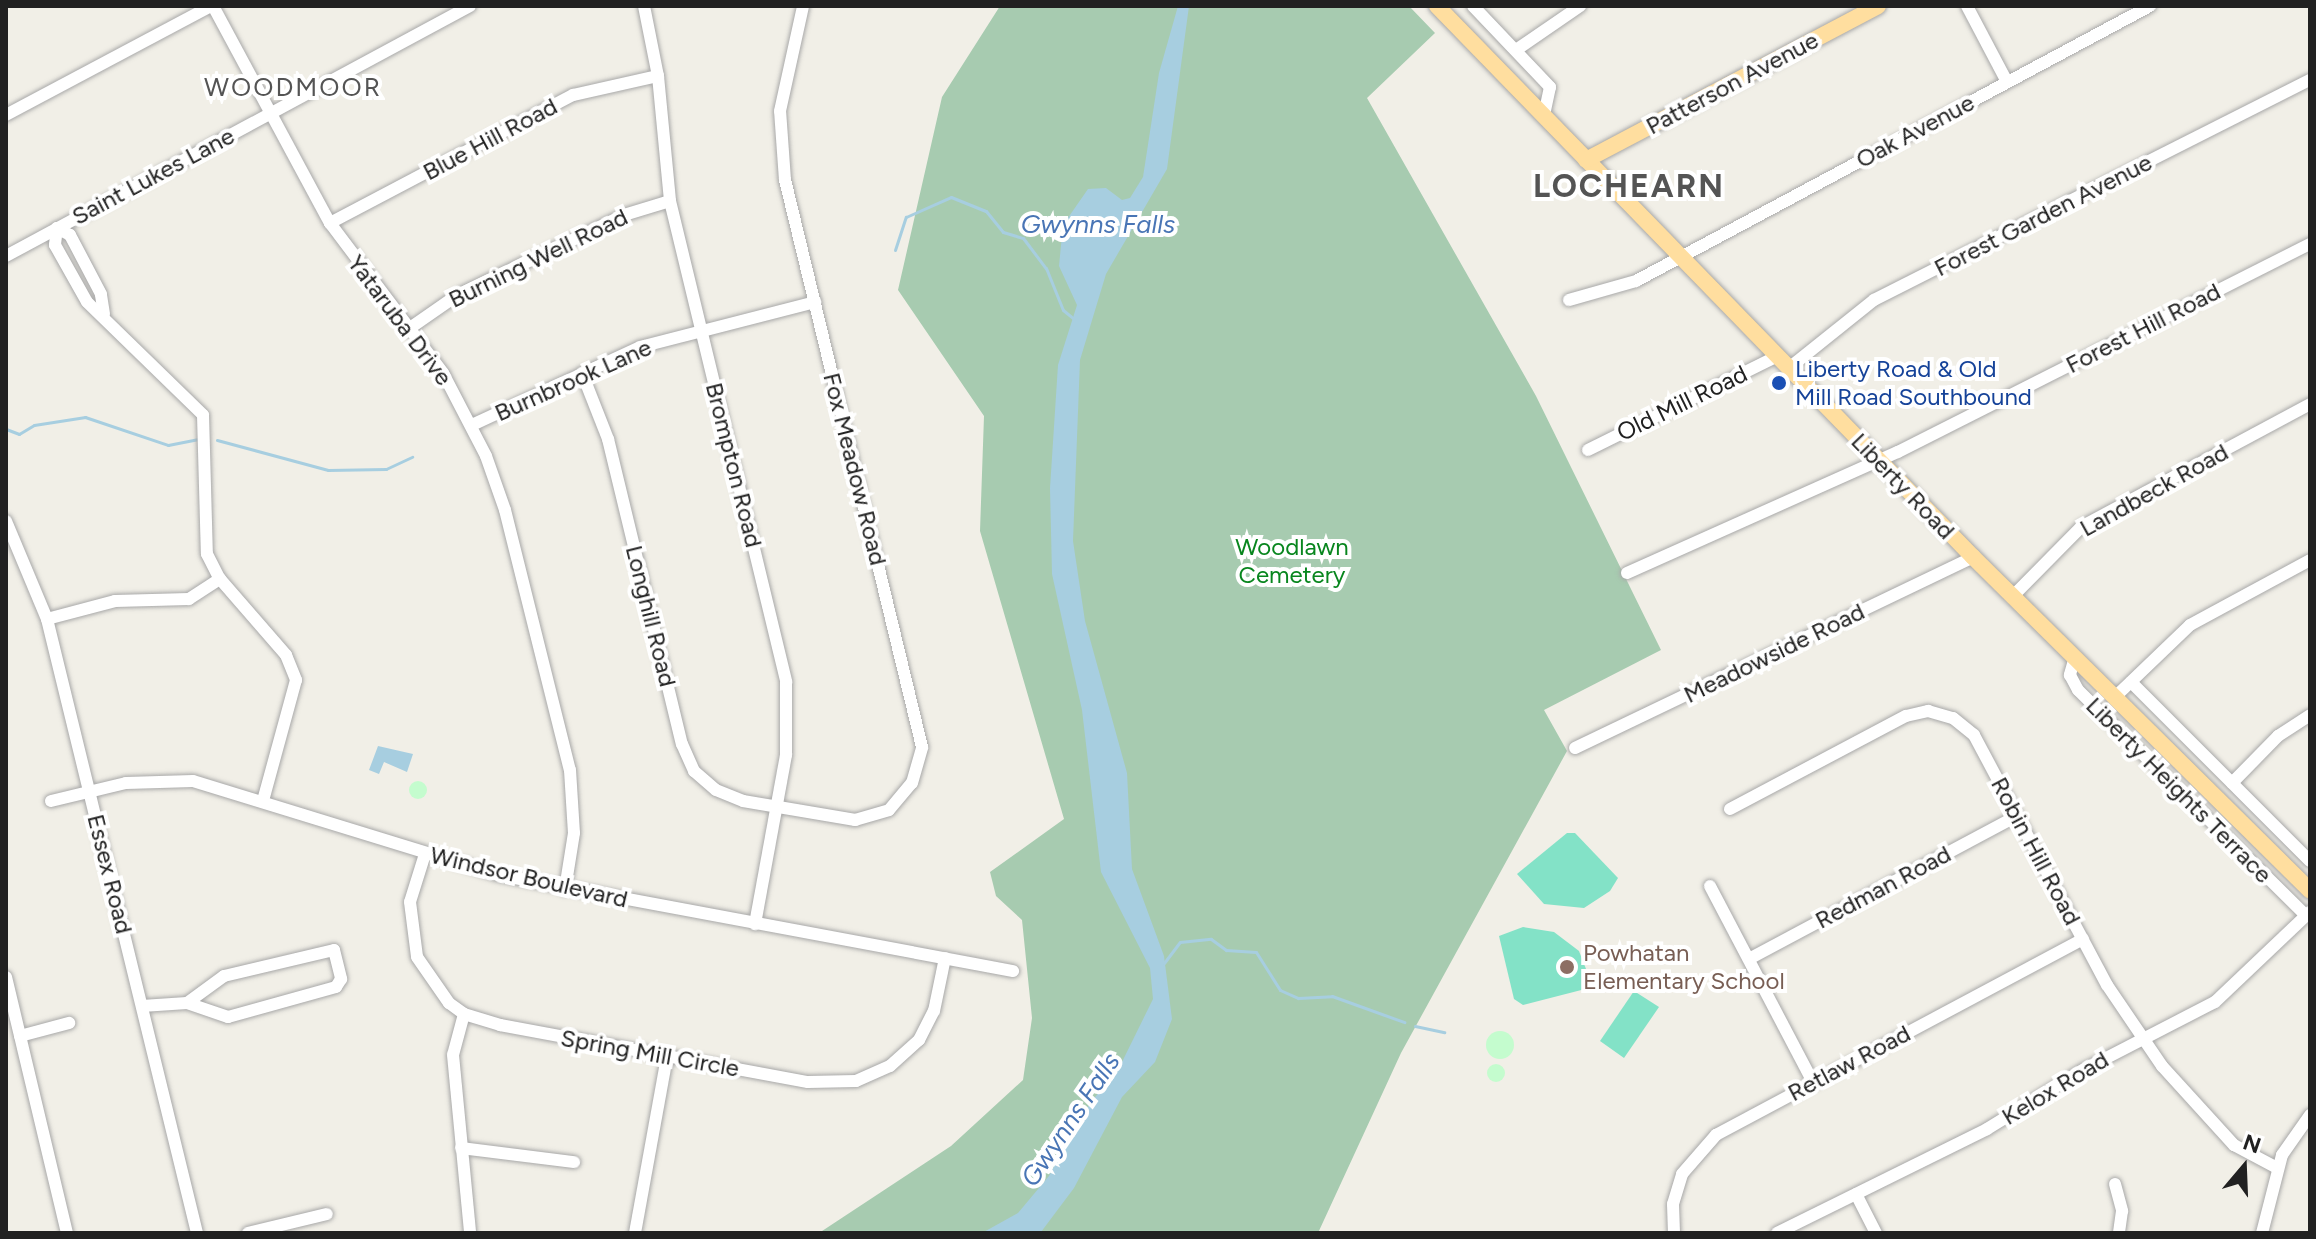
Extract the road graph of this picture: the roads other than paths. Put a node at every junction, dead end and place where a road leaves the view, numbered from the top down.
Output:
1 (212, 6) edge
2 (470, 6) edge
3 (644, 6) edge
4 (803, 6) edge
5 (1437, 6) edge
6 (1473, 6) edge
7 (1580, 6) edge
8 (1878, 6) edge
9 (1967, 6) edge
10 (2150, 6) edge
11 (1516, 50) junction
12 (658, 76) junction
13 (2310, 80) edge
14 (2007, 82) junction
15 (270, 113) junction
16 (6, 115) edge
17 (1544, 116) junction
18 (1586, 160) junction
19 (670, 201) junction
20 (330, 223) junction
21 (57, 228) junction
22 (2310, 244) edge
23 (6, 256) edge
24 (1681, 256) junction
25 (1569, 300) dead end
26 (815, 302) junction
27 (410, 328) junction
28 (701, 330) junction
29 (1783, 362) junction
30 (582, 373) junction
31 (2310, 404) edge
32 (472, 425) junction
33 (1588, 450) dead end
34 (1878, 460) junction
35 (6, 521) edge
36 (1973, 557) junction
37 (2310, 560) edge
38 (1627, 573) dead end
39 (220, 579) junction
40 (2013, 596) junction
41 (47, 619) junction
42 (2075, 657) junction
43 (2131, 682) junction
44 (2115, 697) junction
45 (2310, 715) edge
46 (1575, 748) dead end
47 (2232, 783) junction
48 (90, 791) junction
49 (51, 801) dead end
50 (263, 801) junction
51 (777, 807) junction
52 (1730, 809) dead end
53 (2017, 816) junction
54 (425, 854) junction
55 (2310, 861) edge
56 (1710, 886) dead end
57 (565, 889) junction
58 (2310, 890) edge
59 (2308, 914) edge
60 (755, 924) junction
61 (2083, 939) junction
62 (945, 958) junction
63 (1749, 959) junction
64 (1013, 971) dead end
65 (6, 977) edge
66 (187, 1003) junction
67 (142, 1006) junction
68 (464, 1014) junction
69 (69, 1023) dead end
70 (20, 1036) junction
71 (2144, 1039) junction
72 (667, 1057) junction
73 (1813, 1082) junction
74 (2310, 1115) edge
75 (461, 1148) junction
76 (574, 1162) dead end
77 (2277, 1168) junction
78 (2115, 1184) dead end
79 (1856, 1194) junction
80 (327, 1214) dead end
81 (62, 1232) edge
82 (197, 1233) edge
83 (248, 1233) edge
84 (470, 1233) edge
85 (635, 1233) edge
86 (1674, 1233) edge
87 (1777, 1233) edge
88 (1876, 1233) edge
89 (2119, 1233) edge
90 (2262, 1233) edge

1 - 15 street, Yataruba Drive
1 - 16 street
2 - 15 street, Saint Lukes Lane
3 - 12 street, Brompton Road
4 - 26 street, Fox Meadow Road
5 - 17 main road, Liberty Road
6 - 11 street
7 - 11 street
8 - 18 main road, Patterson Avenue
9 - 14 street
10 - 14 street, Oak Avenue
11 - 17 street
12 - 19 street, Brompton Road
12 - 20 street, Blue Hill Road
13 - 29 street, Forest Garden Avenue
14 - 24 street, Oak Avenue
15 - 20 street, Yataruba Drive
15 - 21 street, Saint Lukes Lane
17 - 18 main road, Liberty Road
18 - 24 main road, Liberty Road
19 - 27 street, Burning Well Road
19 - 28 street, Brompton Road
20 - 27 street, Yataruba Drive
21 - 23 street, Saint Lukes Lane
21 - 39 street
22 - 34 street, Forest Hill Road
24 - 25 street, Oak Avenue
24 - 29 main road, Liberty Road
26 - 28 street, Burnbrook Lane
26 - 51 street, Fox Meadow Road
27 - 32 street, Yataruba Drive
28 - 30 street, Burnbrook Lane
28 - 51 street, Brompton Road
29 - 33 street, Old Mill Road
29 - 34 main road, Liberty Road
30 - 32 street, Burnbrook Lane
30 - 51 street, Longhill Road
31 - 40 street, Landbeck Road
32 - 57 street, Yataruba Drive
34 - 36 main road, Liberty Road
34 - 38 street, Forest Hill Road
35 - 41 street, Essex Road
36 - 40 main road, Liberty Road
36 - 46 street, Meadowside Road
37 - 43 street
39 - 41 street
39 - 50 street
40 - 42 main road, Liberty Road
41 - 48 street, Essex Road
42 - 44 main road, Liberty Road
42 - 59 street, Liberty Heights Terrace
43 - 44 street
43 - 47 street, Liberty Heights Terrace
44 - 58 main road, Liberty Road
45 - 47 street
47 - 55 street, Liberty Heights Terrace
48 - 49 street, Windsor Boulevard
48 - 50 street, Windsor Boulevard
48 - 67 street, Essex Road
50 - 54 street, Windsor Boulevard
51 - 60 street, Brompton Road
52 - 53 street, Robin Hill Road
53 - 61 street, Robin Hill Road
53 - 63 street, Redman Road
54 - 57 street, Windsor Boulevard
54 - 68 street
56 - 63 street
57 - 60 street, Windsor Boulevard
59 - 71 street, Kelox Road
60 - 62 street, Windsor Boulevard
61 - 71 street, Robin Hill Road
61 - 73 street, Retlaw Road
62 - 64 street, Windsor Boulevard
62 - 72 street, Spring Mill Circle
63 - 73 street
65 - 70 street
66 - 66 street
66 - 67 street
67 - 82 street, Essex Road
68 - 72 street, Spring Mill Circle
68 - 75 street
69 - 70 street
70 - 81 street
71 - 77 street, Robin Hill Road
71 - 79 street, Kelox Road
72 - 85 street
73 - 86 street, Retlaw Road
74 - 77 street
75 - 76 street
75 - 84 street
77 - 90 street
78 - 89 street
79 - 87 street, Kelox Road
79 - 88 street
80 - 83 street

